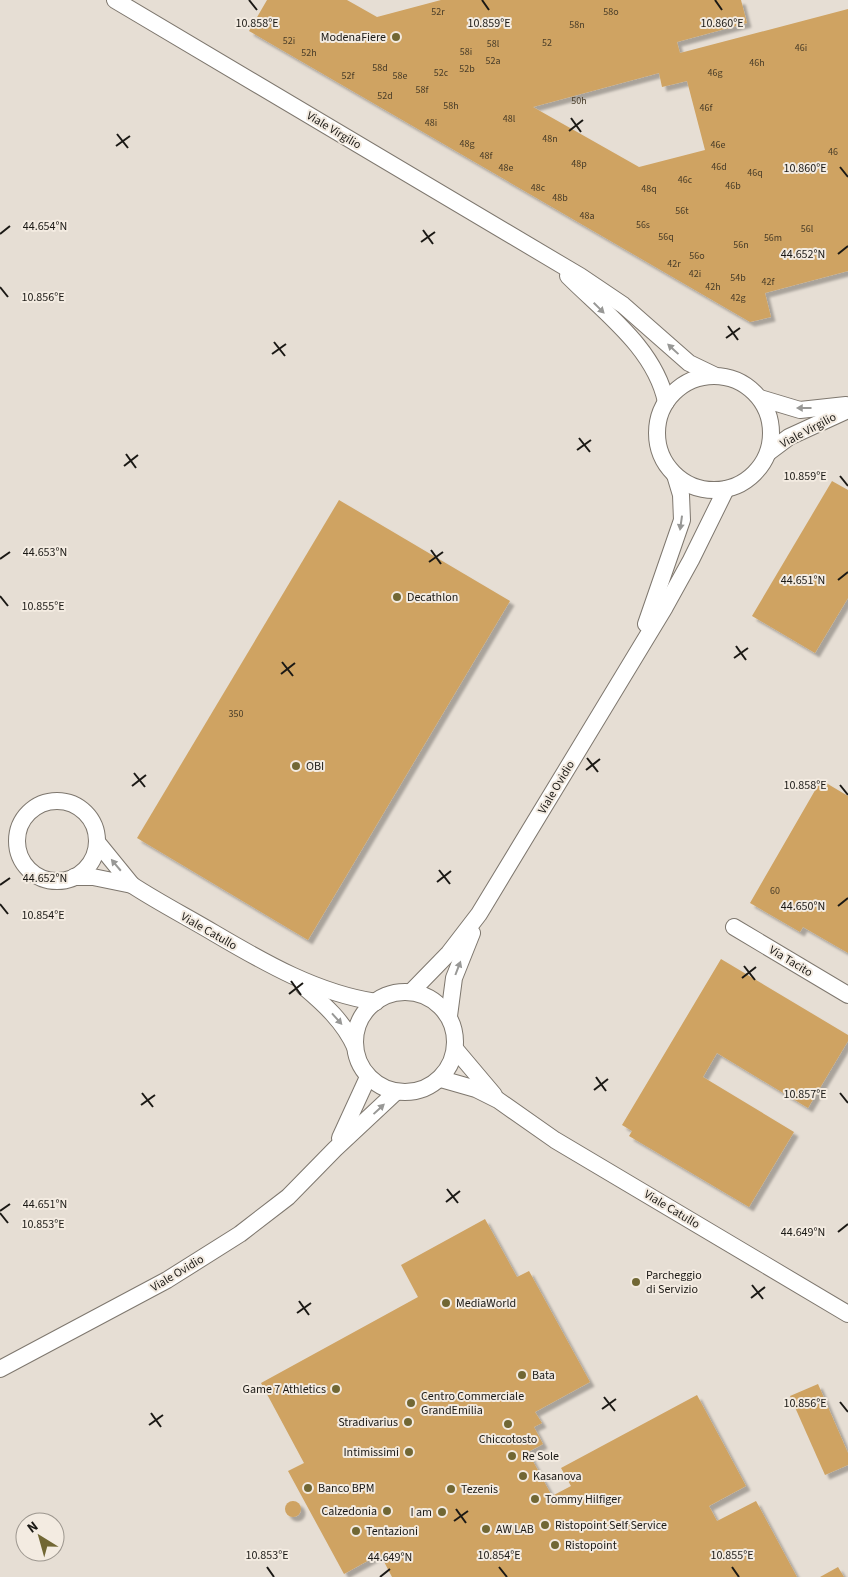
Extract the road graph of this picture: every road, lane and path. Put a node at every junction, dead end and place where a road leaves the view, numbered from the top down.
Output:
1 (115, 0) edge
2 (552, 261) junction
3 (714, 375) junction
4 (760, 398) junction
5 (666, 402) junction
6 (848, 405) edge
7 (848, 410) edge
8 (769, 452) junction
9 (675, 475) junction
10 (726, 490) junction
11 (632, 659) junction
12 (97, 842) junction
13 (74, 877) junction
14 (132, 885) junction
15 (479, 914) junction
16 (734, 927) dead end
17 (289, 974) junction
18 (410, 992) junction
19 (848, 995) edge
20 (376, 1002) junction
21 (449, 1016) junction
22 (355, 1048) junction
23 (456, 1050) junction
24 (368, 1077) junction
25 (441, 1079) junction
26 (396, 1092) junction
27 (498, 1100) junction
28 (335, 1149) junction
29 (848, 1314) edge
30 (0, 1369) edge

1 - 2 street, Viale Virgilio
3 -> 2 street, Viale Virgilio
2 -> 5 street, Viale Virgilio
3 - 4 street
3 - 5 street
6 -> 4 street, Viale Virgilio
4 - 8 street
5 - 9 street
7 - 8 street, Viale Virgilio
8 - 10 street
9 - 10 street
9 -> 11 street, Viale Ovidio
10 - 11 street, Viale Ovidio
11 - 15 street, Viale Ovidio
12 - 13 street
12 - 13 street, Viale Catullo
14 -> 12 street, Viale Catullo
13 - 14 street, Viale Catullo
14 - 17 street, Viale Catullo
15 - 18 street, Viale Ovidio
21 -> 15 street, Viale Ovidio
16 - 19 street, Via Tacito
17 - 20 street, Viale Catullo
17 -> 22 street, Viale Catullo
18 - 20 street
18 - 21 street
20 - 22 street
21 - 23 street
22 - 24 street
23 - 25 street
23 - 27 street, Viale Catullo
24 - 26 street
24 - 28 street, Viale Ovidio
25 - 26 street
25 - 27 street, Viale Catullo
28 -> 26 street, Viale Ovidio
27 - 29 street, Viale Catullo
28 - 30 street, Viale Ovidio

